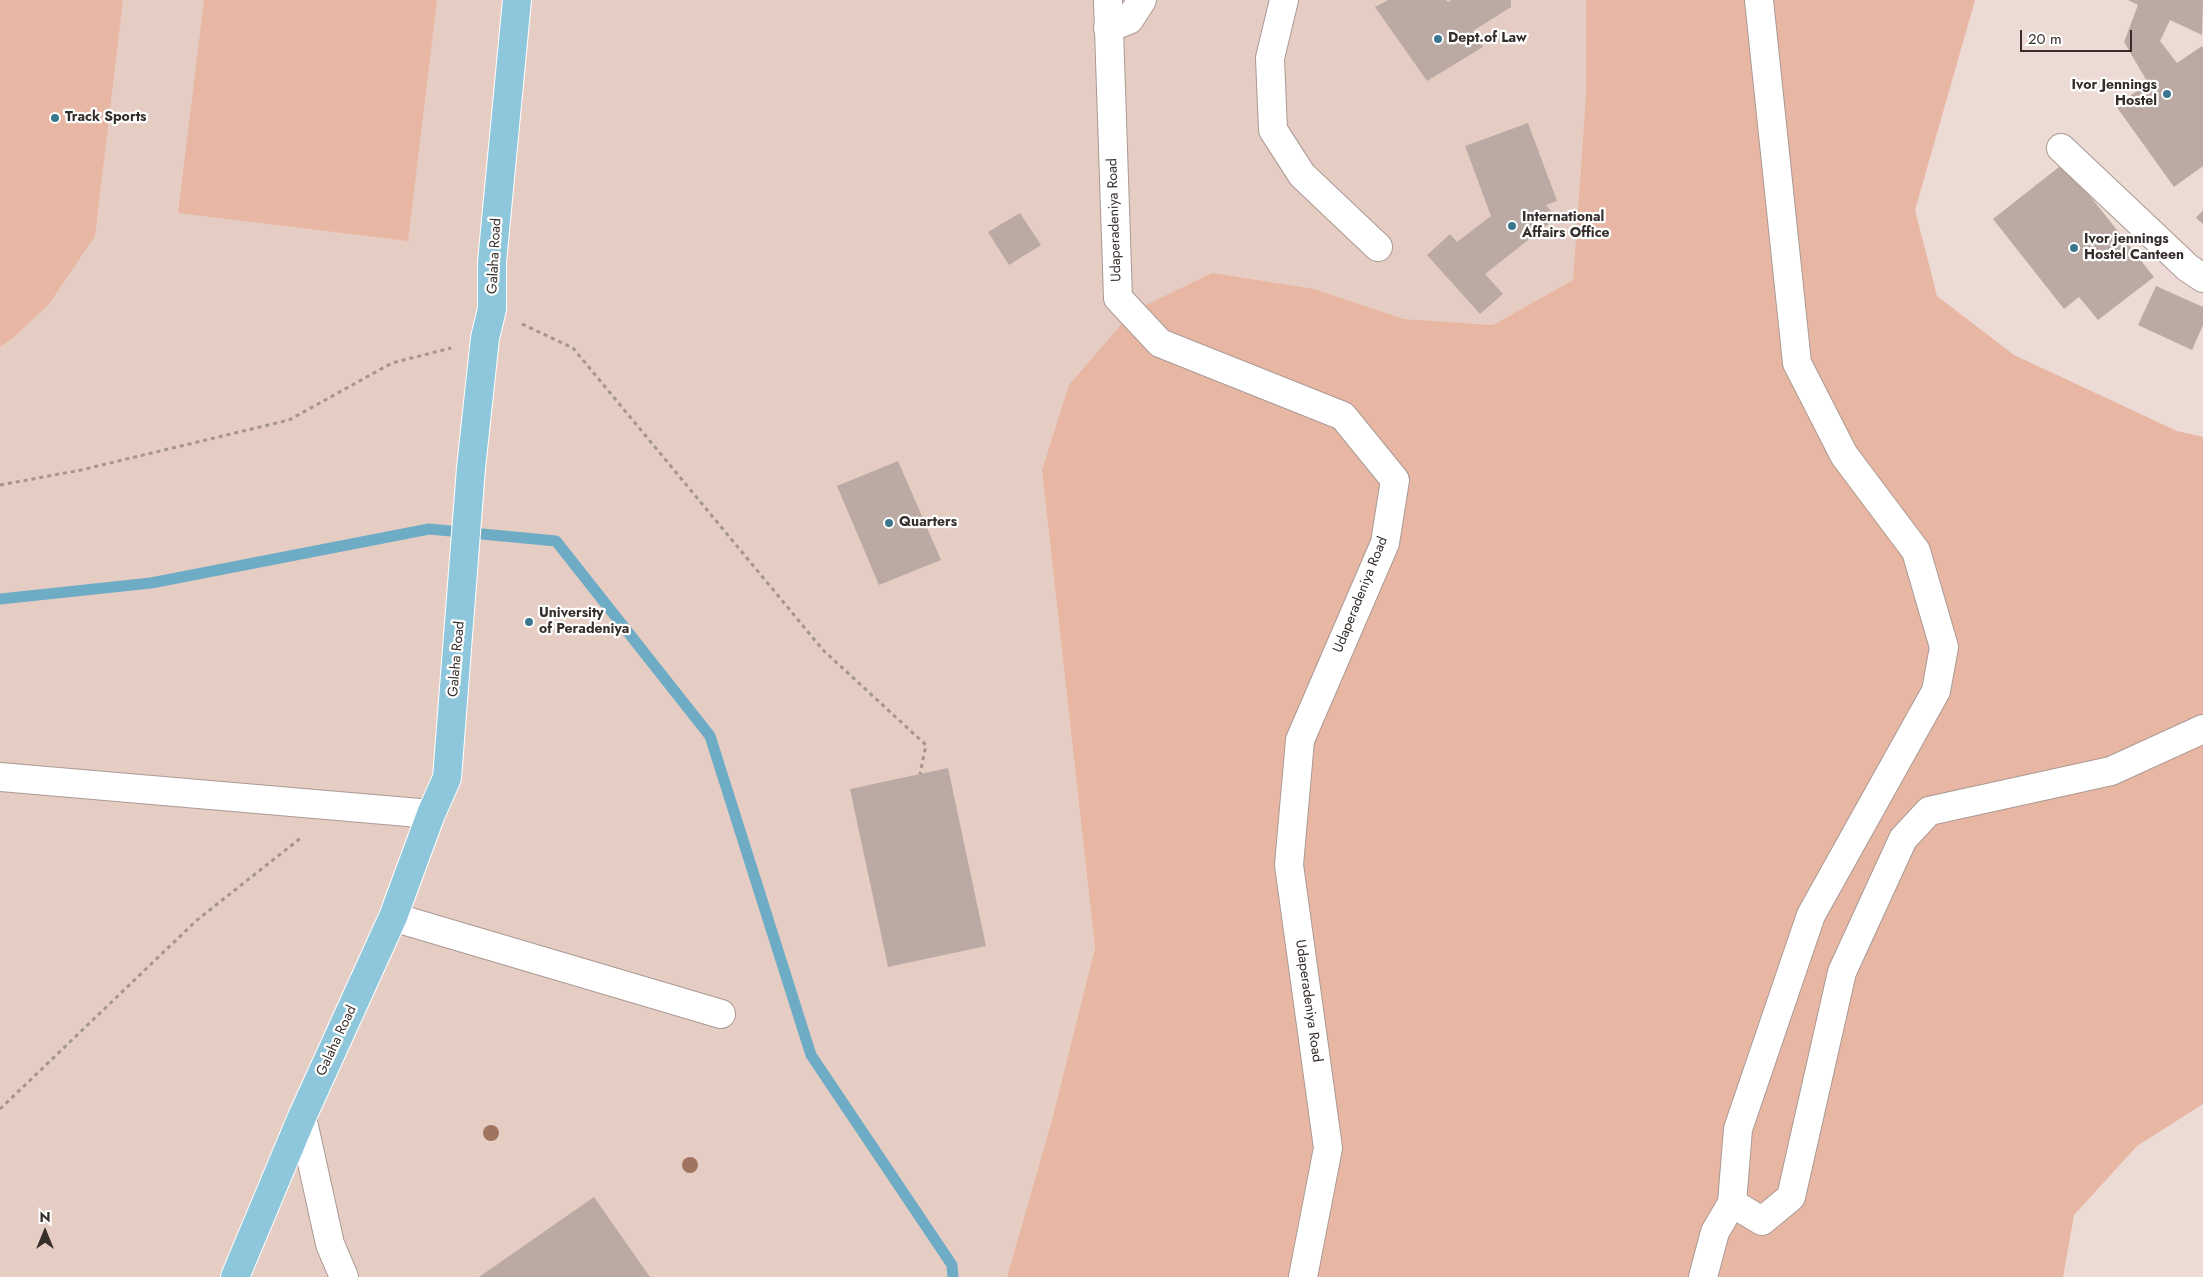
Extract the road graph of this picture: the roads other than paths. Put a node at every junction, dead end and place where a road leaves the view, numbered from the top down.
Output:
1 (517, 0) edge
2 (1108, 0) edge
3 (1142, 0) edge
4 (1284, 0) edge
5 (1759, 0) edge
6 (1108, 28) junction
7 (2061, 148) dead end
8 (1378, 247) dead end
9 (2203, 278) edge
10 (2203, 729) edge
11 (0, 777) edge
12 (431, 814) junction
13 (394, 917) junction
14 (721, 1014) dead end
15 (302, 1117) junction
16 (1732, 1203) junction
17 (235, 1277) edge
18 (344, 1277) edge
19 (1304, 1277) edge
20 (1703, 1277) edge

1 - 12 main road, Galaha Road
2 - 6 street, Udaperadeniya Road
3 - 6 street
4 - 8 street
5 - 16 street
6 - 19 street, Udaperadeniya Road
7 - 9 street
10 - 16 street
11 - 12 street
12 - 13 main road, Galaha Road
13 - 14 street
13 - 15 main road, Galaha Road
15 - 17 main road, Galaha Road
15 - 18 street
16 - 20 street

